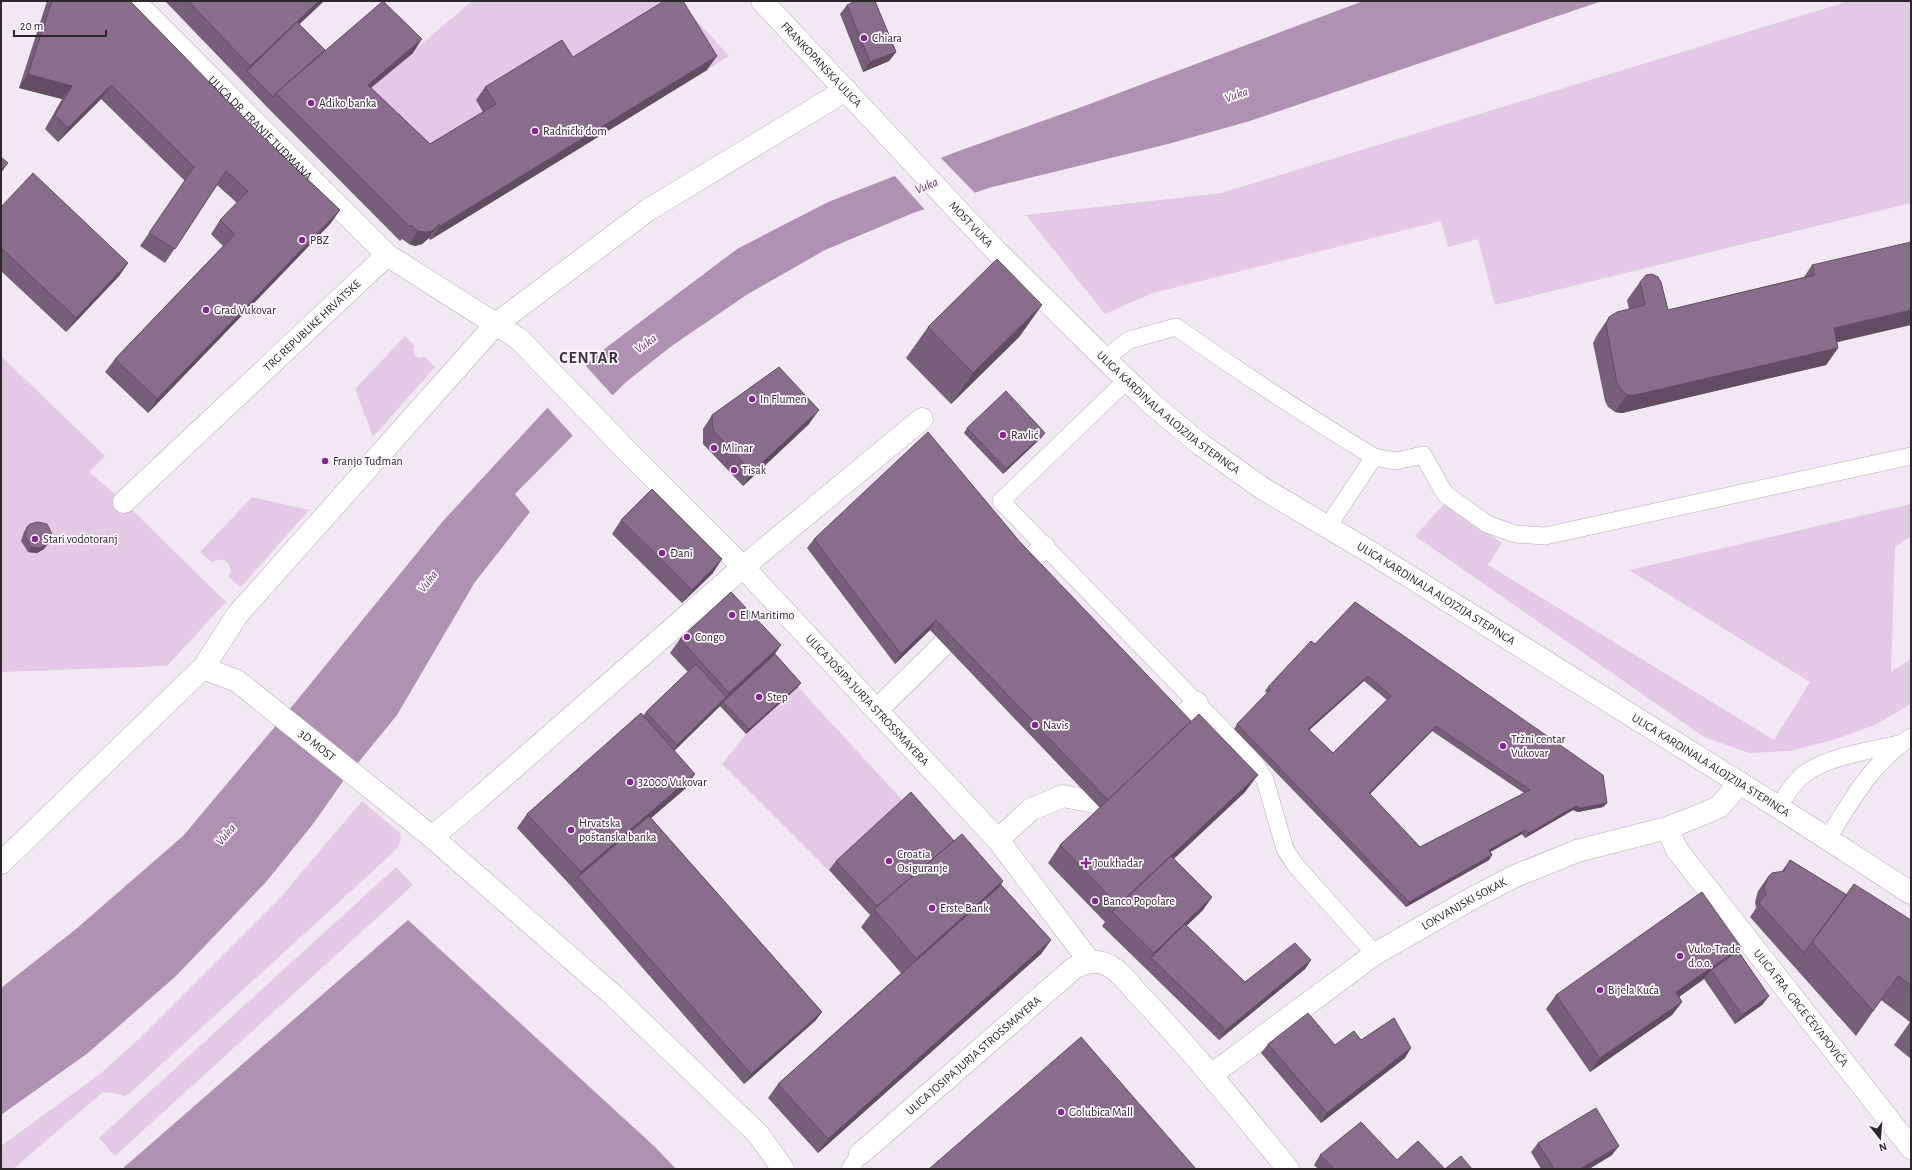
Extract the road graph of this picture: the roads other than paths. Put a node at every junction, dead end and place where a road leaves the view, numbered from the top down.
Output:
1 (134, 1) edge
2 (762, 1) edge
3 (846, 90) junction
4 (880, 129) joint
5 (994, 250) joint
6 (387, 255) junction
7 (496, 324) junction
8 (1105, 359) junction
9 (1127, 380) junction
10 (922, 419) dead end
11 (1911, 456) edge
12 (1374, 457) junction
13 (124, 502) dead end
14 (1328, 526) junction
15 (1044, 547) junction
16 (1026, 565) edge
17 (743, 567) junction
18 (944, 644) edge
19 (203, 668) junction
20 (1197, 703) junction
21 (877, 710) junction
22 (1177, 722) edge
23 (1905, 740) edge
24 (1740, 783) junction
25 (1094, 802) edge
26 (1778, 807) junction
27 (1667, 828) junction
28 (432, 837) junction
29 (998, 840) junction
30 (1827, 840) junction
31 (1, 863) edge
32 (1911, 893) edge
33 (1375, 954) junction
34 (1090, 962) junction
35 (1211, 1075) junction
36 (1911, 1148) edge
37 (855, 1161) edge
38 (783, 1169) edge
39 (1288, 1169) edge

1 - 6 street, ULICA DR. FRANJE TUĐMANA
2 - 3 street, FRANKOPANSKA ULICA
3 - 4 street, FRANKOPANSKA ULICA
3 - 7 street
4 - 5 street, MOST VUKA
5 - 8 street, ULICA KARDINALA ALOJZIJA STEPINCA
6 - 7 street
6 - 13 street, TRG REPUBLIKE HRVATSKE
7 - 17 street, ULICA JOSIPA JURJA STROSSMAYERA
7 - 19 street
8 - 9 street, ULICA KARDINALA ALOJZIJA STEPINCA
8 - 12 lane
9 - 14 street, ULICA KARDINALA ALOJZIJA STEPINCA
9 - 15 lane
10 - 17 street
11 - 12 lane
12 - 14 lane
14 - 24 street, ULICA KARDINALA ALOJZIJA STEPINCA
15 - 16 street
15 - 20 lane
17 - 21 street, ULICA JOSIPA JURJA STROSSMAYERA
17 - 28 street
18 - 21 street
19 - 28 street, 3D MOST
19 - 31 street
20 - 22 street
20 - 33 lane
21 - 29 street, ULICA JOSIPA JURJA STROSSMAYERA
23 - 26 lane
23 - 30 lane
24 - 26 street, ULICA KARDINALA ALOJZIJA STEPINCA
24 - 27 street, LOKVANJSKI SOKAK
25 - 29 street
26 - 30 street, ULICA KARDINALA ALOJZIJA STEPINCA
27 - 33 street, LOKVANJSKI SOKAK
27 - 36 street, ULICA FRA. GRGE ČEVAPOVIĆA
28 - 38 street, 3D MOST
29 - 34 street, ULICA JOSIPA JURJA STROSSMAYERA
30 - 32 street, ULICA KARDINALA ALOJZIJA STEPINCA
33 - 35 street, LOKVANJSKI SOKAK
34 - 35 street
34 - 37 street, ULICA JOSIPA JURJA STROSSMAYERA
35 - 39 street

